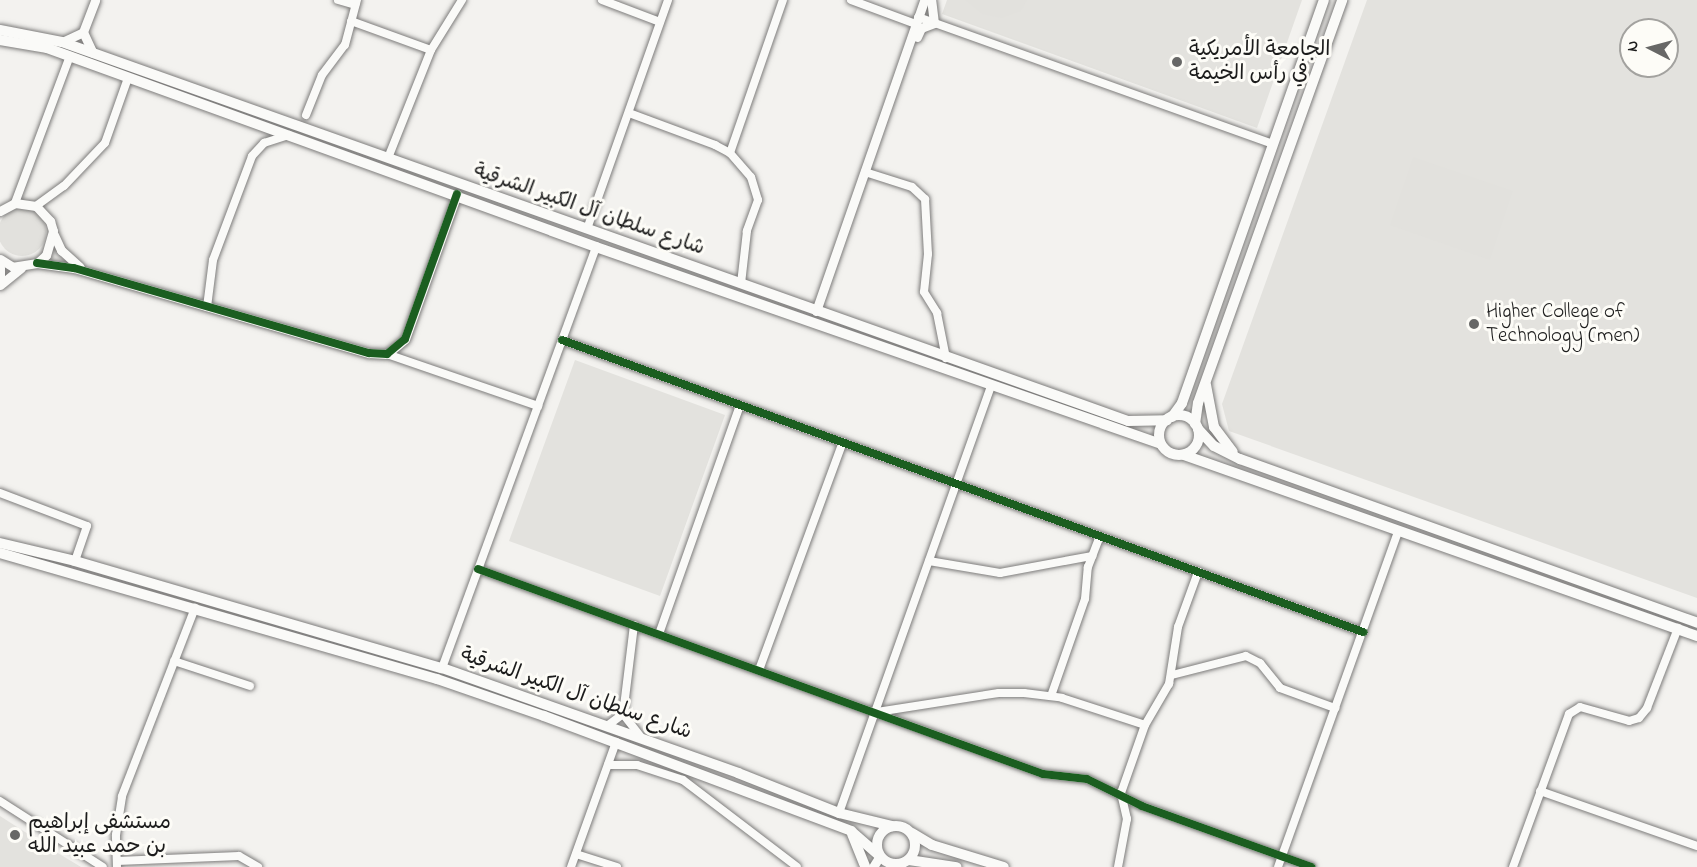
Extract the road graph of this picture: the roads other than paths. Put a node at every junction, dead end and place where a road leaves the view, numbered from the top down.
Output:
1 (95, 0) edge
2 (338, 0) edge
3 (462, 0) edge
4 (602, 0) edge
5 (668, 0) edge
6 (783, 0) edge
7 (851, 0) edge
8 (924, 0) edge
9 (931, 0) edge
10 (1324, 0) edge
11 (1342, 0) edge
12 (356, 2) edge
13 (351, 21) junction
14 (917, 21) junction
15 (660, 22) junction
16 (934, 23) junction
17 (0, 30) edge
18 (83, 32) junction
19 (0, 40) edge
20 (62, 42) junction
21 (431, 50) junction
22 (93, 53) junction
23 (70, 56) junction
24 (903, 60) junction
25 (128, 78) junction
26 (629, 113) junction
27 (306, 115) dead end
28 (290, 135) junction
29 (1273, 144) junction
30 (730, 153) junction
31 (388, 158) junction
32 (865, 172) junction
33 (457, 195) junction
34 (15, 203) junction
35 (36, 206) junction
36 (2, 209) edge
37 (587, 229) junction
38 (53, 231) junction
39 (596, 247) junction
40 (0, 259) edge
41 (37, 263) junction
42 (0, 267) edge
43 (22, 267) junction
44 (90, 273) junction
45 (0, 278) edge
46 (741, 284) junction
47 (0, 285) edge
48 (207, 307) junction
49 (816, 311) junction
50 (562, 340) junction
51 (387, 354) junction
52 (946, 358) junction
53 (1205, 383) junction
54 (991, 386) junction
55 (740, 405) junction
56 (538, 406) junction
57 (1169, 418) junction
58 (1196, 427) junction
59 (843, 442) junction
60 (1161, 444) junction
61 (1184, 455) junction
62 (1240, 459) junction
63 (956, 484) junction
64 (0, 493) edge
65 (1398, 531) junction
66 (1100, 536) junction
67 (0, 543) edge
68 (0, 553) edge
69 (1092, 556) junction
70 (75, 561) junction
71 (929, 561) junction
72 (478, 569) junction
73 (1198, 572) junction
74 (195, 608) junction
75 (1697, 623) edge
76 (634, 625) junction
77 (1677, 628) junction
78 (1363, 632) junction
79 (660, 634) junction
80 (1697, 636) edge
81 (174, 661) junction
82 (442, 668) junction
83 (759, 670) junction
84 (1172, 675) junction
85 (250, 686) dead end
86 (1051, 696) junction
87 (1335, 708) junction
88 (875, 712) junction
89 (623, 714) junction
90 (1145, 725) junction
91 (607, 726) junction
92 (642, 738) junction
93 (616, 742) junction
94 (608, 765) junction
95 (1540, 791) junction
96 (1121, 793) junction
97 (0, 801) edge
98 (839, 813) junction
99 (892, 826) junction
100 (851, 831) junction
101 (912, 833) junction
102 (1697, 846) edge
103 (576, 854) junction
104 (880, 856) junction
105 (1281, 857) junction
106 (117, 864) edge
107 (902, 864) edge
108 (103, 867) edge
109 (258, 867) edge
110 (571, 867) edge
111 (616, 867) edge
112 (798, 867) edge
113 (865, 867) edge
114 (873, 867) edge
115 (956, 867) edge
116 (1004, 867) edge
117 (1118, 867) edge
118 (1278, 867) edge
119 (1311, 867) edge
120 (1513, 867) edge

1 - 18 street
2 - 12 street
3 - 21 street
4 - 15 street
5 - 15 street
6 - 30 street
7 - 14 street
8 - 14 street
9 - 16 street
10 - 29 main road
11 - 53 main road
12 - 13 street
13 - 21 street
13 - 27 street
14 - 16 street
14 - 24 street
15 - 26 street
16 - 24 street
16 - 29 street
17 - 20 main road, شارع سلطان آل الكبير الشرقية
18 - 20 street
18 - 22 street
19 - 23 main road, شارع سلطان آل الكبير الشرقية
20 - 22 main road, شارع سلطان آل الكبير الشرقية
21 - 31 street
22 - 31 main road, شارع سلطان آل الكبير الشرقية
23 - 25 main road, شارع سلطان آل الكبير الشرقية
23 - 34 street
24 - 32 street
25 - 28 main road, شارع سلطان آل الكبير الشرقية
25 - 35 street
26 - 30 street
26 - 37 street
28 - 33 main road, شارع سلطان آل الكبير الشرقية
28 - 48 street
29 - 57 main road
30 - 46 street
31 - 37 main road, شارع سلطان آل الكبير الشرقية
32 - 49 street
32 - 52 street
33 - 39 main road, شارع سلطان آل الكبير الشرقية
33 - 51 street
34 - 35 street
34 - 36 street
35 - 38 street
37 - 46 main road, شارع سلطان آل الكبير الشرقية
38 - 41 street
38 - 44 street
39 - 50 street
39 - 54 main road, شارع سلطان آل الكبير الشرقية
40 - 43 street
41 - 43 street
41 - 44 street
42 - 45 street
43 - 47 street
44 - 48 street
46 - 49 main road, شارع سلطان آل الكبير الشرقية
48 - 51 street
49 - 52 main road, شارع سلطان آل الكبير الشرقية
50 - 55 street
50 - 56 street
51 - 56 street
52 - 57 main road, شارع سلطان آل الكبير الشرقية
53 - 58 main road
53 - 62 main road
54 - 60 main road, شارع سلطان آل الكبير الشرقية
54 - 63 street
55 - 59 street
55 - 79 street
56 - 72 street
57 - 58 main road
57 - 60 main road
58 - 61 main road
58 - 62 main road
59 - 63 street
59 - 83 street
60 - 61 main road
61 - 65 main road
62 - 75 main road
63 - 66 street
63 - 71 street
64 - 70 street
65 - 77 main road
65 - 78 street
66 - 69 street
66 - 73 street
67 - 70 main road, شارع سلطان آل الكبير الشرقية
68 - 74 main road, شارع سلطان آل الكبير الشرقية
69 - 71 street
69 - 86 street
70 - 82 main road, شارع سلطان آل الكبير الشرقية
71 - 88 street
72 - 76 street
72 - 82 street
73 - 78 street
73 - 84 street
74 - 81 street
74 - 93 main road, شارع سلطان آل الكبير الشرقية
76 - 79 street
76 - 89 street
77 - 80 main road
77 - 95 street
78 - 87 street
79 - 83 street
81 - 85 street
81 - 106 street
82 - 91 main road, شارع سلطان آل الكبير الشرقية
83 - 88 street
84 - 87 street
84 - 90 street
86 - 88 street
86 - 90 street
87 - 105 street
88 - 96 street
88 - 98 street
89 - 91 street
89 - 92 street
90 - 96 street
91 - 92 main road, شارع سلطان آل الكبير الشرقية
92 - 98 main road, شارع سلطان آل الكبير الشرقية
93 - 94 street
93 - 100 main road, شارع سلطان آل الكبير الشرقية
94 - 103 street
94 - 112 street
95 - 102 street
95 - 120 street
96 - 105 street
96 - 117 street
97 - 108 street
98 - 99 main road, شارع سلطان آل الكبير الشرقية
99 - 101 main road
99 - 104 main road
100 - 104 main road
100 - 113 main road
101 - 107 main road
101 - 116 main road
103 - 110 street
103 - 111 street
104 - 107 main road
104 - 114 street
105 - 118 street
105 - 119 street
106 - 109 street
107 - 115 main road

